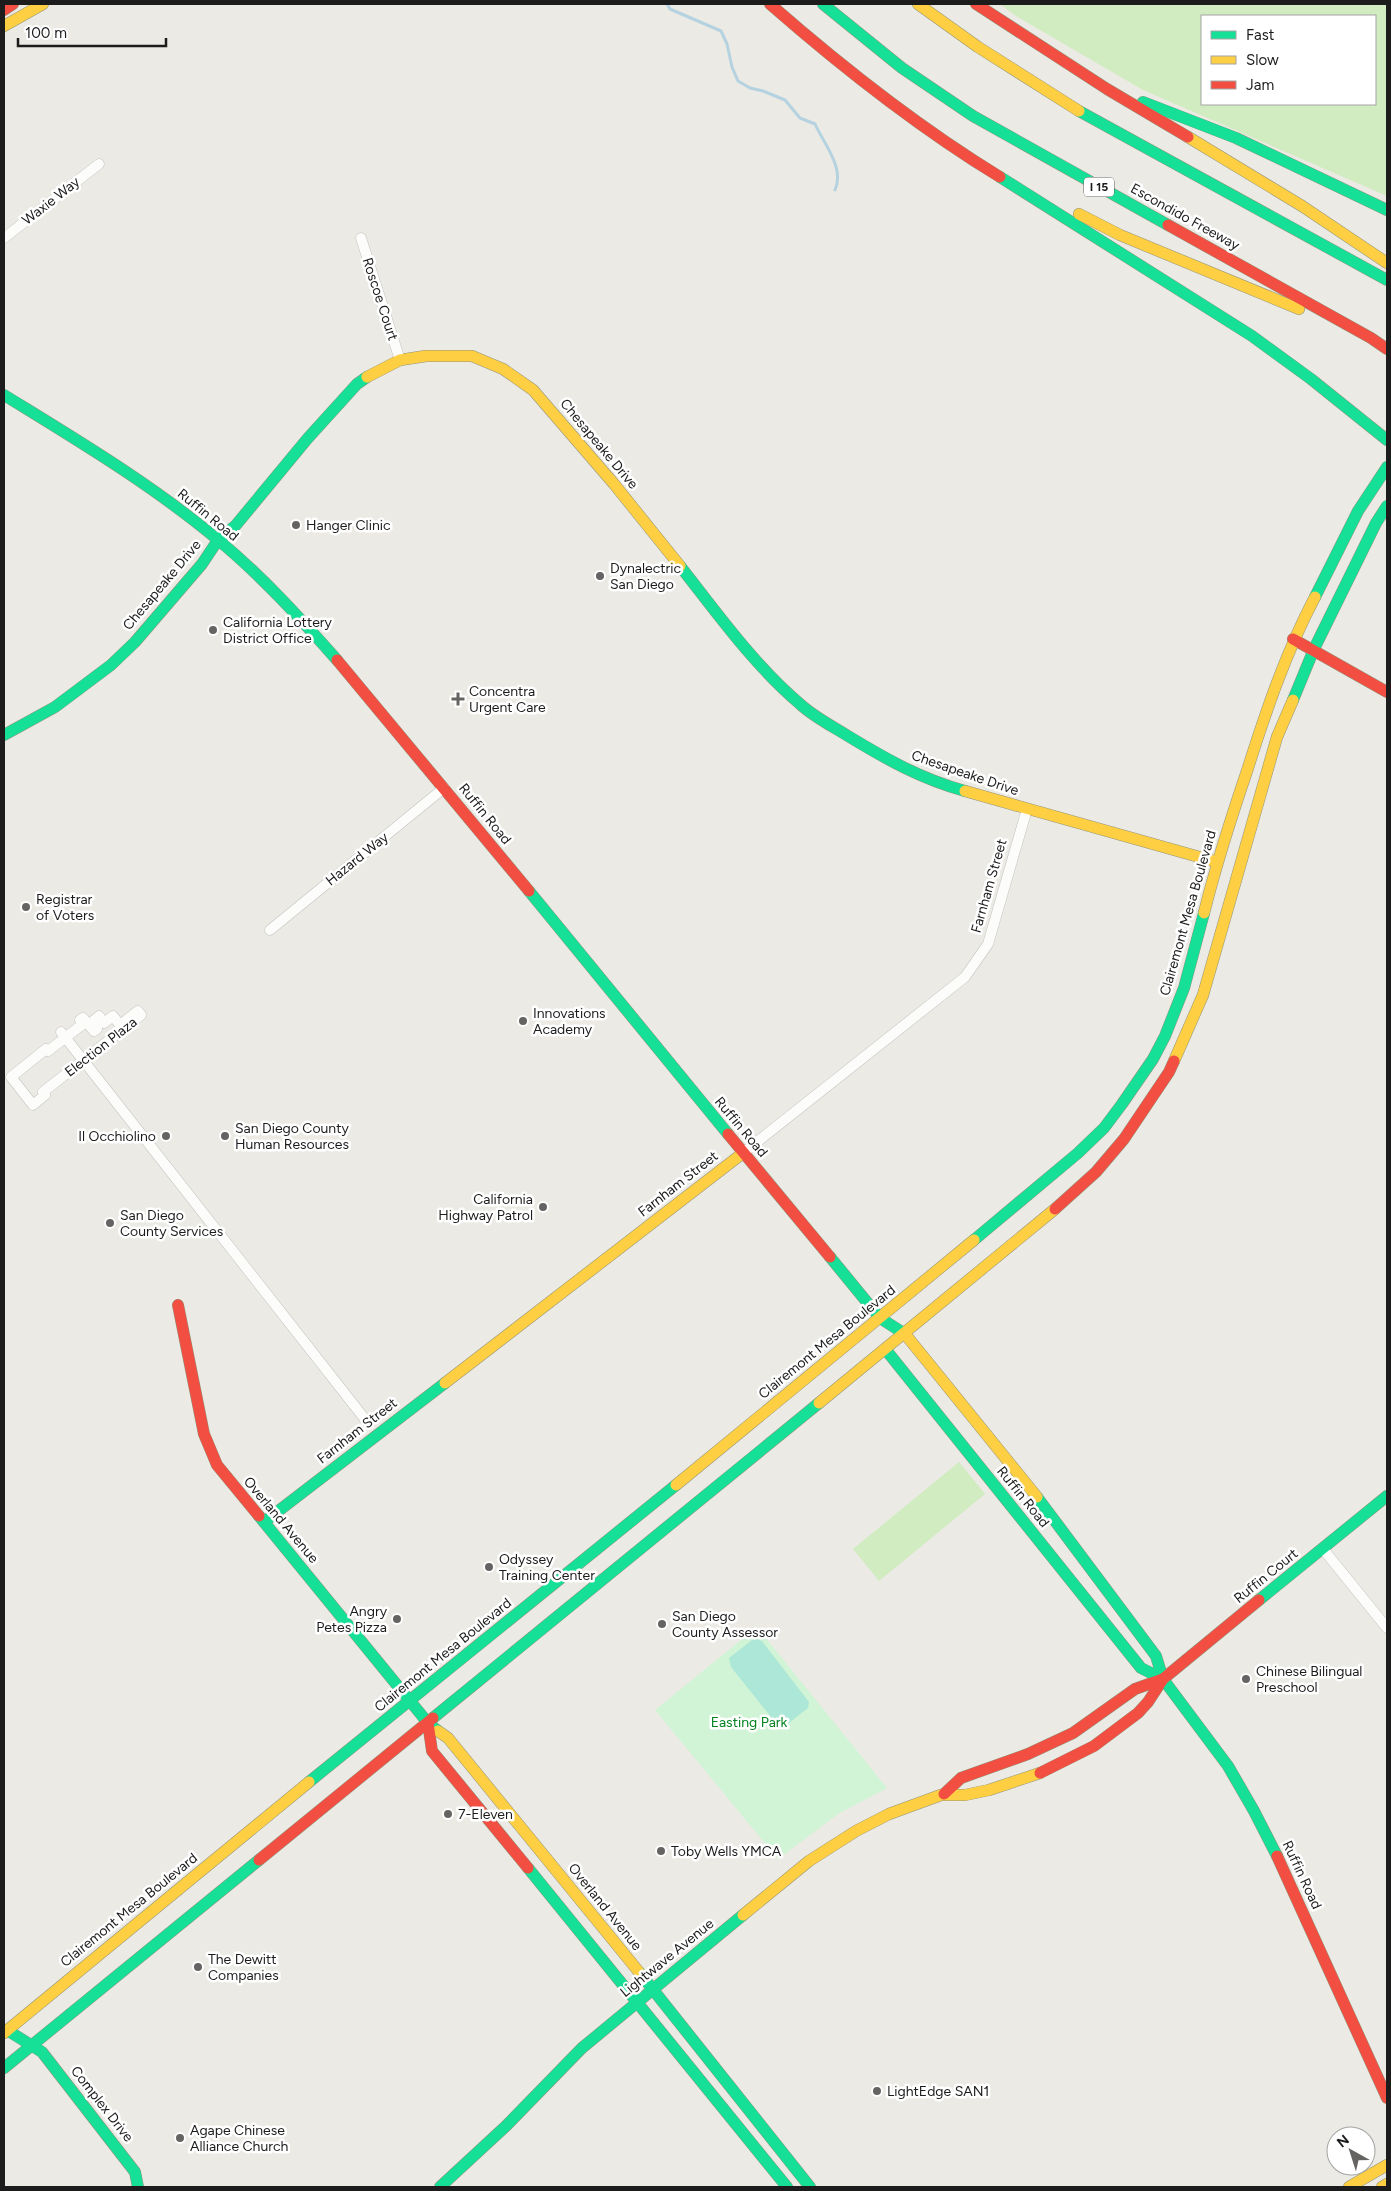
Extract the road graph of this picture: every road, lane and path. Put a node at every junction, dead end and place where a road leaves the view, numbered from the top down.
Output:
1 (13, 4) edge
2 (43, 4) edge
3 (770, 4) edge
4 (823, 4) edge
5 (918, 4) edge
6 (976, 4) edge
7 (4, 10) edge
8 (4, 26) edge
9 (1107, 89) junction
10 (937, 135) junction
11 (99, 164) dead end
12 (1387, 210) edge
13 (4, 238) edge
14 (361, 238) dead end
15 (1387, 263) edge
16 (1387, 280) edge
17 (1371, 338) junction
18 (1387, 349) edge
19 (400, 360) junction
20 (4, 395) edge
21 (1387, 440) edge
22 (1387, 467) edge
23 (1387, 506) edge
24 (218, 540) junction
25 (1293, 639) junction
26 (1314, 649) junction
27 (1387, 692) edge
28 (4, 735) edge
29 (444, 788) junction
30 (1027, 809) junction
31 (1217, 862) junction
32 (270, 930) dead end
33 (63, 1035) junction
34 (84, 1060) junction
35 (742, 1153) junction
36 (178, 1305) dead end
37 (880, 1318) junction
38 (905, 1334) junction
39 (886, 1350) junction
40 (368, 1423) dead end
41 (1387, 1496) edge
42 (264, 1522) junction
43 (1323, 1549) junction
44 (1387, 1628) edge
45 (1163, 1679) junction
46 (411, 1702) junction
47 (428, 1723) junction
48 (944, 1794) junction
49 (653, 1989) junction
50 (638, 2001) junction
51 (5, 2030) edge
52 (32, 2045) junction
53 (4, 2068) edge
54 (1387, 2098) edge
55 (1387, 2165) edge
56 (1387, 2184) edge
57 (138, 2187) edge
58 (440, 2187) edge
59 (787, 2187) edge
60 (810, 2187) edge
61 (1349, 2187) edge
62 (1382, 2187) edge

1 - 7 main road
2 - 8 main road
3 - 10 main road
4 - 17 main road, Escondido Freeway / I 15
5 - 16 main road
6 - 9 main road
9 - 12 main road
9 - 15 main road
10 - 17 main road
10 - 21 main road
11 - 13 street, Waxie Way
14 - 19 street, Roscoe Court
17 - 18 main road, Escondido Freeway / I 15
19 - 24 main road, Chesapeake Drive
19 - 30 main road, Chesapeake Drive
20 - 24 main road, Ruffin Road
22 - 25 main road, Clairemont Mesa Boulevard
23 - 26 main road
24 - 28 main road, Chesapeake Drive
24 - 29 main road, Ruffin Road
25 - 26 main road
25 - 31 main road, Clairemont Mesa Boulevard
26 - 27 main road
26 - 38 main road
29 - 32 street, Hazard Way
29 - 35 main road, Ruffin Road
30 - 31 main road, Chesapeake Drive
30 - 35 street, Farnham Street
31 - 37 main road, Clairemont Mesa Boulevard
33 - 34 street
33 - 34 street, Election Plaza
33 - 34 street, Election Plaza
34 - 40 street
35 - 37 main road, Ruffin Road
35 - 42 main road, Farnham Street
36 - 42 main road, Overland Avenue
37 - 38 main road, Ruffin Road
37 - 39 main road, Ruffin Road
37 - 46 main road, Clairemont Mesa Boulevard
38 - 39 main road
38 - 45 main road, Ruffin Road
39 - 45 main road, Ruffin Road
39 - 47 main road
41 - 43 main road, Ruffin Court
42 - 46 main road, Overland Avenue
43 - 44 street
43 - 45 main road, Ruffin Court
45 - 48 main road, Lightwave Avenue
45 - 48 main road, Lightwave Avenue
45 - 54 main road, Ruffin Road
46 - 47 main road, Overland Avenue
46 - 51 main road, Clairemont Mesa Boulevard
47 - 49 main road, Overland Avenue
47 - 50 main road
47 - 52 main road
48 - 49 main road, Lightwave Avenue
49 - 50 main road, Lightwave Avenue
49 - 60 main road, Overland Avenue
50 - 58 main road, Lightwave Avenue
50 - 59 main road
51 - 52 main road, Complex Drive
52 - 53 main road
52 - 57 main road, Complex Drive
55 - 61 main road
56 - 62 main road

